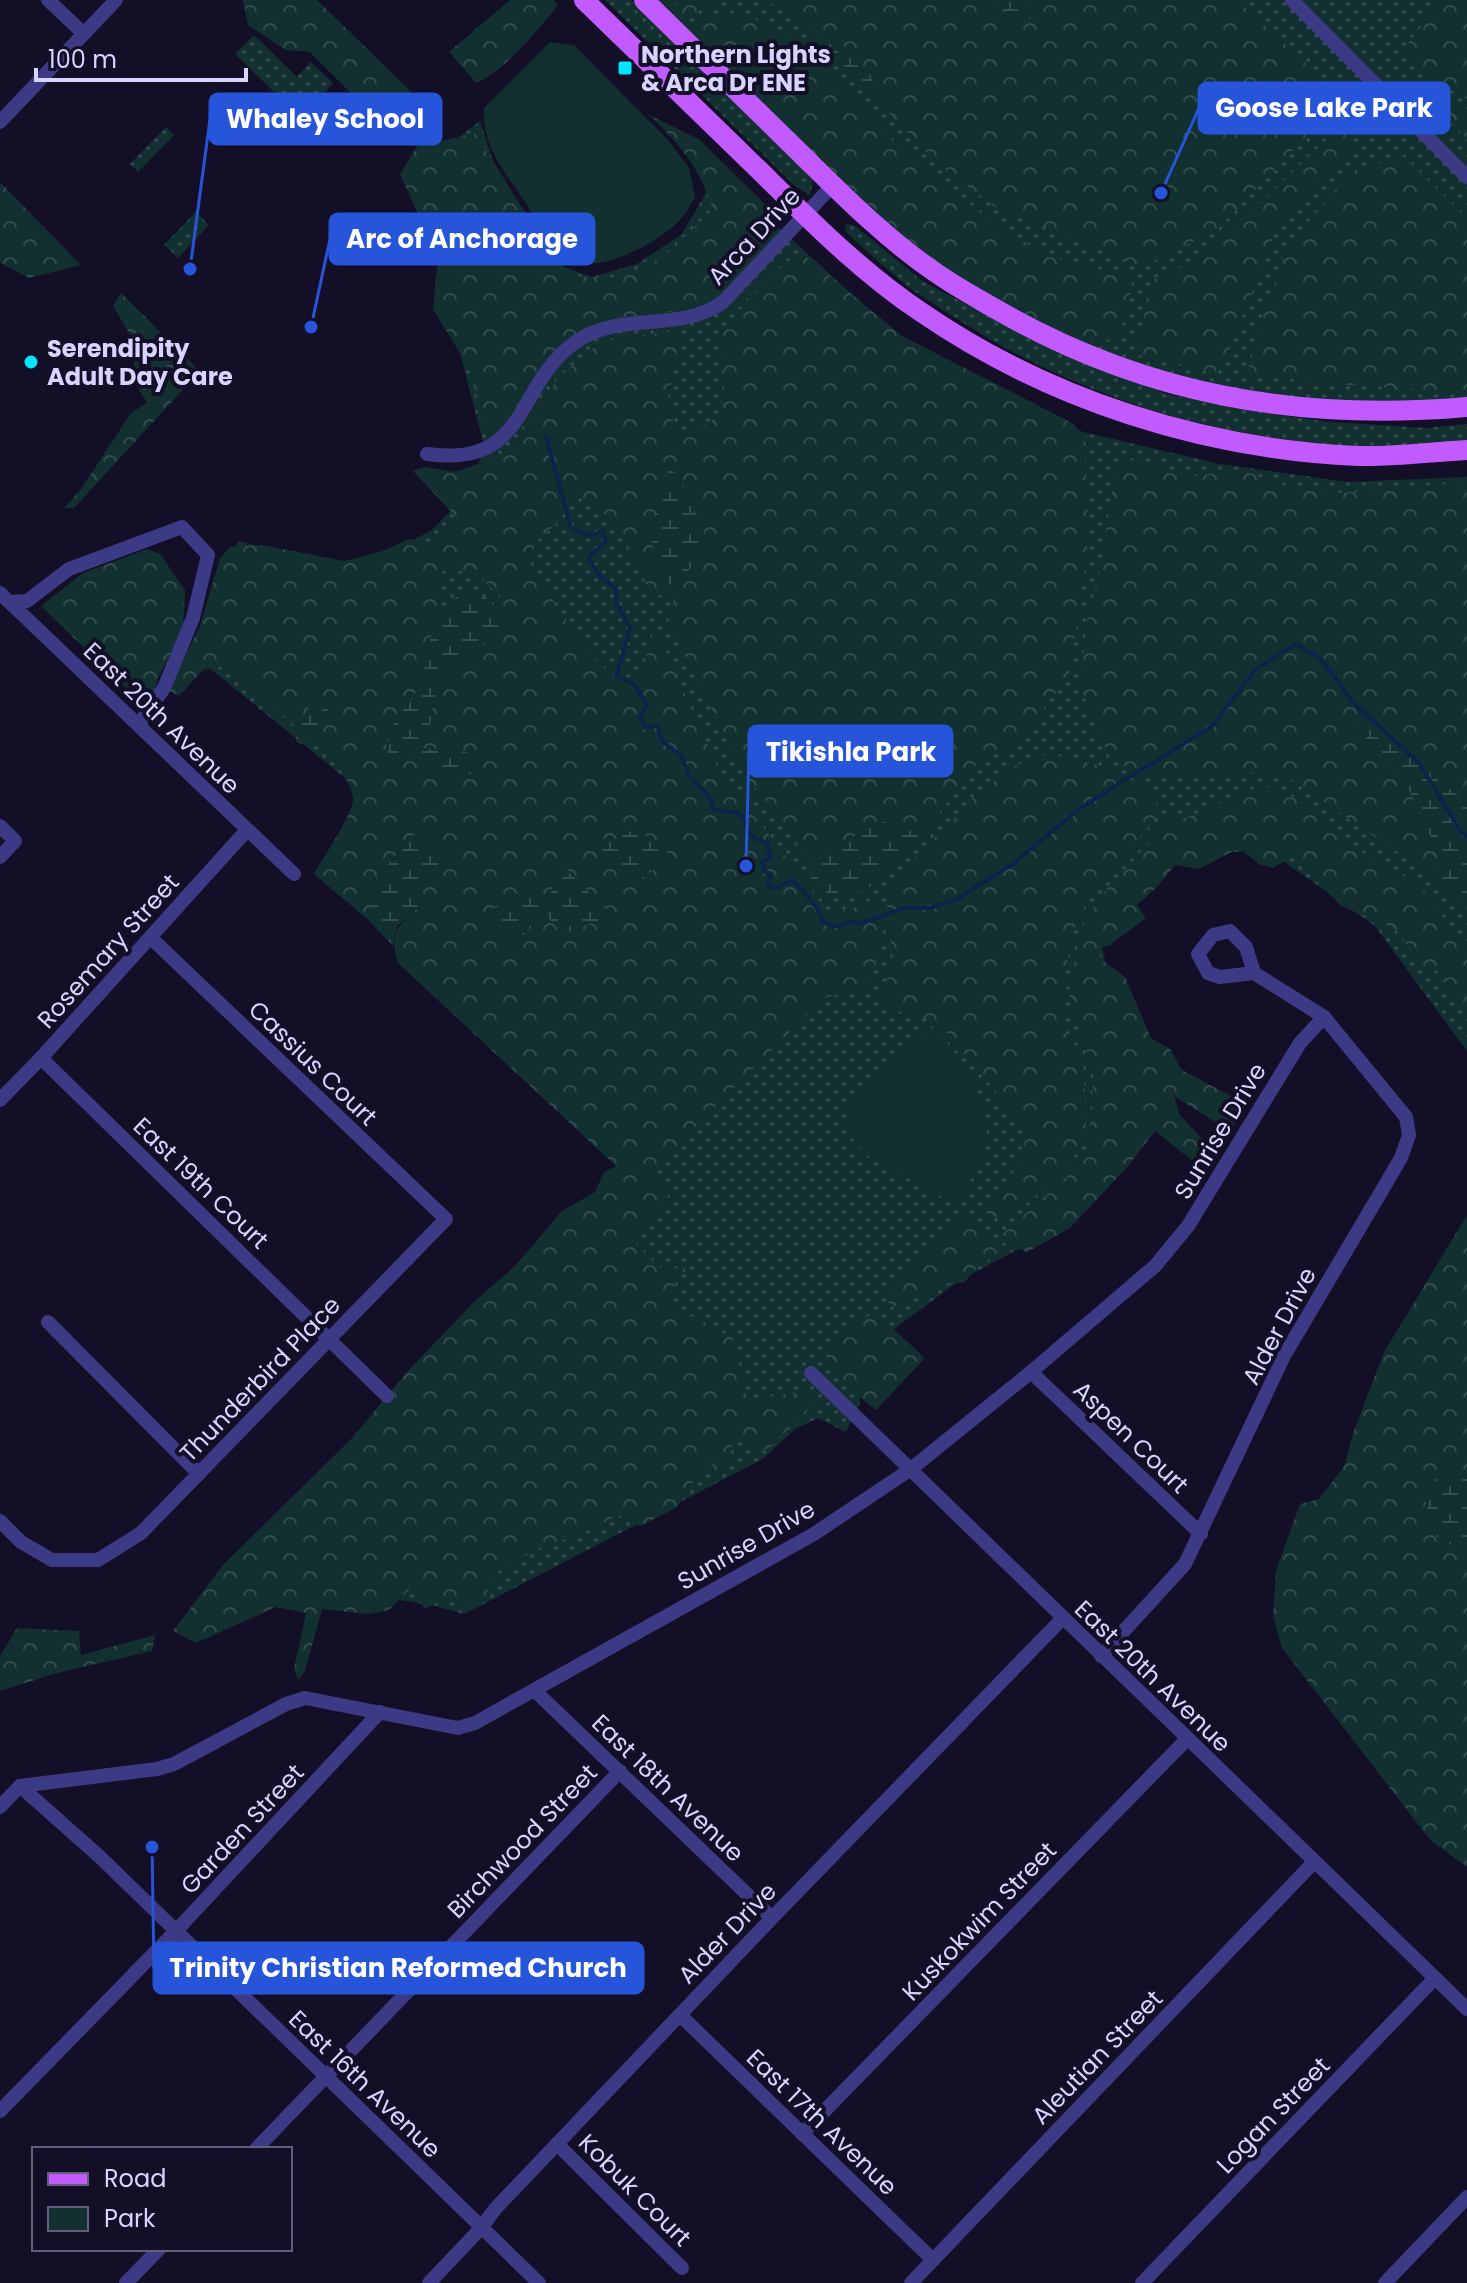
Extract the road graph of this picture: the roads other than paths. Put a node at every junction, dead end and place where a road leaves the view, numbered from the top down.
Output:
1 (48, 0) edge
2 (116, 0) edge
3 (584, 0) edge
4 (644, 0) edge
5 (1292, 0) edge
6 (84, 34) junction
7 (0, 122) edge
8 (1467, 177) edge
9 (833, 185) junction
10 (804, 214) junction
11 (1467, 407) edge
12 (1467, 450) edge
13 (427, 454) dead end
14 (5, 597) edge
15 (139, 724) junction
16 (0, 826) edge
17 (247, 830) junction
18 (0, 857) edge
19 (294, 874) dead end
20 (151, 938) junction
21 (1254, 973) dead end
22 (1324, 1017) junction
23 (41, 1058) junction
24 (0, 1100) edge
25 (446, 1219) joint
26 (48, 1322) dead end
27 (330, 1339) junction
28 (1031, 1372) junction
29 (811, 1373) dead end
30 (387, 1396) dead end
31 (911, 1469) junction
32 (199, 1474) junction
33 (0, 1521) edge
34 (1201, 1534) junction
35 (1062, 1619) junction
36 (1101, 1656) junction
37 (534, 1690) junction
38 (380, 1712) junction
39 (1187, 1739) junction
40 (620, 1771) junction
41 (20, 1786) junction
42 (0, 1807) edge
43 (1314, 1862) junction
44 (772, 1918) junction
45 (175, 1932) junction
46 (1435, 1978) junction
47 (1467, 2009) edge
48 (680, 2015) junction
49 (325, 2078) junction
50 (0, 2111) edge
51 (802, 2134) junction
52 (557, 2144) junction
53 (258, 2147) edge
54 (1467, 2197) edge
55 (481, 2228) junction
56 (157, 2251) edge
57 (933, 2260) junction
58 (682, 2268) dead end
59 (126, 2283) edge
60 (429, 2283) edge
61 (539, 2283) edge
62 (911, 2283) edge
63 (1142, 2283) edge
64 (1385, 2283) edge

1 - 6 street
2 - 6 street
3 - 10 main road
4 - 9 main road
5 - 8 street
6 - 7 street
9 - 10 street, Arca Drive
9 - 11 main road
10 - 12 main road
10 - 13 street, Arca Drive
14 - 15 street, East 20th Avenue
14 - 15 street
15 - 17 street, East 20th Avenue
16 - 18 street
17 - 19 street, East 20th Avenue
17 - 20 street, Rosemary Street
20 - 23 street, Rosemary Street
20 - 25 street, Cassius Court
21 - 22 street, Alder Drive
22 - 28 street, Sunrise Drive
22 - 34 street, Alder Drive
23 - 24 street, Rosemary Street
23 - 27 street, East 19th Court
25 - 27 street, Thunderbird Place
26 - 32 street
27 - 30 street, East 19th Court
27 - 32 street, Thunderbird Place
28 - 31 street, Sunrise Drive
28 - 34 street, Aspen Court
29 - 31 street, East 20th Avenue
31 - 35 street, East 20th Avenue
31 - 37 street, Sunrise Drive
32 - 33 street, Thunderbird Place
34 - 36 street, Alder Drive
35 - 36 street, East 20th Avenue
35 - 44 street, Alder Drive
36 - 39 street, East 20th Avenue
37 - 38 street, Sunrise Drive
37 - 40 street, East 18th Avenue
38 - 41 street, Sunrise Drive
38 - 45 street, Garden Street
39 - 43 street, East 20th Avenue
39 - 51 street, Kuskokwim Street
40 - 44 street, East 18th Avenue
40 - 49 street, Birchwood Street
41 - 42 street
41 - 45 street, East 16th Avenue
43 - 46 street, East 20th Avenue
43 - 57 street, Aleutian Street
44 - 48 street, Alder Drive
45 - 49 street, East 16th Avenue
45 - 50 street, Garden Street
46 - 47 street, East 20th Avenue
46 - 63 street, Logan Street
48 - 51 street, East 17th Avenue
48 - 52 street, Alder Drive
49 - 53 street, Birchwood Street
49 - 55 street, East 16th Avenue
51 - 57 street, East 17th Avenue
52 - 55 street, Alder Drive
52 - 58 street, Kobuk Court
54 - 64 street
55 - 60 street, Alder Drive
55 - 61 street, East 16th Avenue
56 - 59 street
57 - 62 street, Aleutian Street

